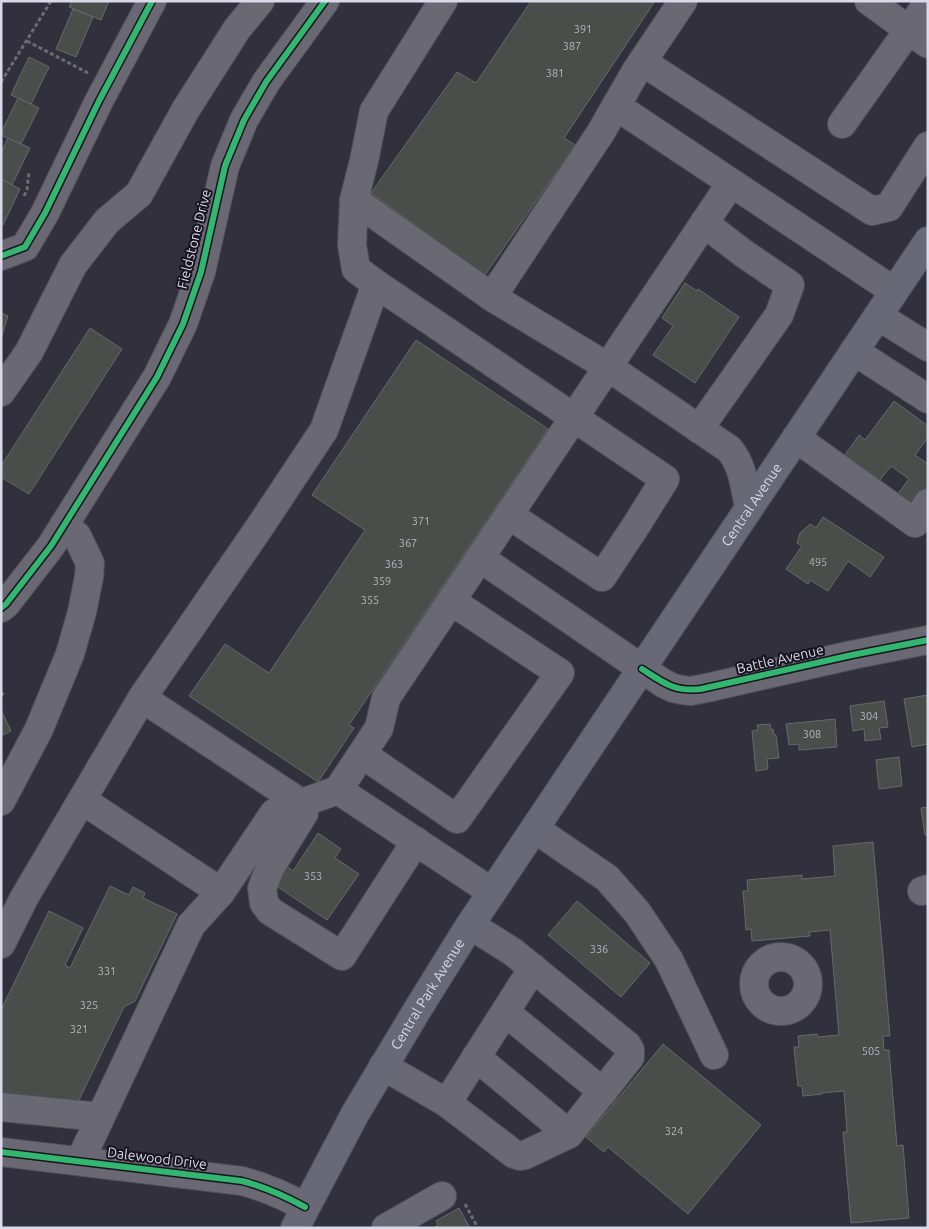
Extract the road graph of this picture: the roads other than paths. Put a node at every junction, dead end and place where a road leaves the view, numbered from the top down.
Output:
1 (152, 1) edge
2 (260, 1) edge
3 (325, 1) edge
4 (443, 1) edge
5 (683, 1) edge
6 (869, 1) edge
7 (920, 18) edge
8 (643, 60) junction
9 (616, 106) junction
10 (842, 124) dead end
11 (928, 146) edge
12 (731, 183) junction
13 (354, 200) junction
14 (704, 223) junction
15 (928, 241) edge
16 (1, 256) edge
17 (376, 284) junction
18 (894, 291) junction
19 (492, 297) junction
20 (878, 316) junction
21 (928, 348) edge
22 (854, 351) junction
23 (608, 367) junction
24 (1, 392) edge
25 (928, 399) edge
26 (573, 418) junction
27 (699, 429) junction
28 (796, 438) junction
29 (928, 503) edge
30 (749, 508) junction
31 (509, 515) junction
32 (64, 525) junction
33 (480, 558) junction
34 (451, 601) junction
35 (1, 608) edge
36 (928, 640) edge
37 (642, 669) junction
38 (142, 698) junction
39 (362, 754) junction
40 (575, 769) joint
41 (338, 790) junction
42 (82, 800) junction
43 (1, 801) edge
44 (301, 803) junction
45 (535, 829) junction
46 (416, 841) junction
47 (221, 892) junction
48 (492, 892) junction
49 (470, 925) junction
50 (1, 944) edge
51 (533, 968) junction
52 (505, 1012) junction
53 (714, 1055) dead end
54 (476, 1057) junction
55 (383, 1066) junction
56 (603, 1092) junction
57 (447, 1104) junction
58 (1, 1108) edge
59 (100, 1117) junction
60 (569, 1134) junction
61 (1, 1152) edge
62 (80, 1161) junction
63 (453, 1199) road end
64 (300, 1218) edge
65 (386, 1228) edge

1 - 16 street
2 - 24 street
3 - 32 street, Fieldstone Drive
4 - 13 street
5 - 8 street
6 - 7 street
7 - 10 street
8 - 9 street
8 - 11 street
9 - 12 street
9 - 19 street
12 - 14 street
12 - 18 street
13 - 17 street
13 - 19 street
14 - 23 street
14 - 27 street
15 - 18 main road, Central Avenue
17 - 26 street
17 - 38 street
18 - 20 main road, Central Avenue
19 - 23 street
20 - 21 street
20 - 22 main road, Central Avenue
22 - 25 street
22 - 28 main road, Central Avenue
23 - 26 street
23 - 27 street
26 - 31 street
26 - 31 street
27 - 30 street
28 - 29 street
28 - 30 main road, Central Avenue
30 - 37 main road, Central Avenue
31 - 33 street
32 - 35 street, Fieldstone Drive
32 - 43 street
33 - 34 street
33 - 37 street, Battle Avenue
34 - 39 street
34 - 39 street
36 - 37 street, Battle Avenue
37 - 40 main road, Central Avenue
38 - 42 street
38 - 44 street
39 - 41 street
40 - 45 main road, Central Park Avenue
41 - 44 street
41 - 46 street
42 - 47 street
42 - 50 street
44 - 46 street
44 - 47 street
45 - 48 main road, Central Park Avenue
45 - 53 street
46 - 48 street
47 - 59 street
48 - 49 main road, Central Park Avenue
49 - 51 street
49 - 55 main road, Central Park Avenue
51 - 52 street
51 - 56 street
52 - 54 street
52 - 56 street
54 - 57 street
54 - 60 street
55 - 57 street
55 - 64 main road, Central Park Avenue
56 - 60 street
57 - 60 street
58 - 59 street
59 - 62 street
61 - 62 street, Dalewood Drive
62 - 64 street, Dalewood Drive
63 - 65 street

